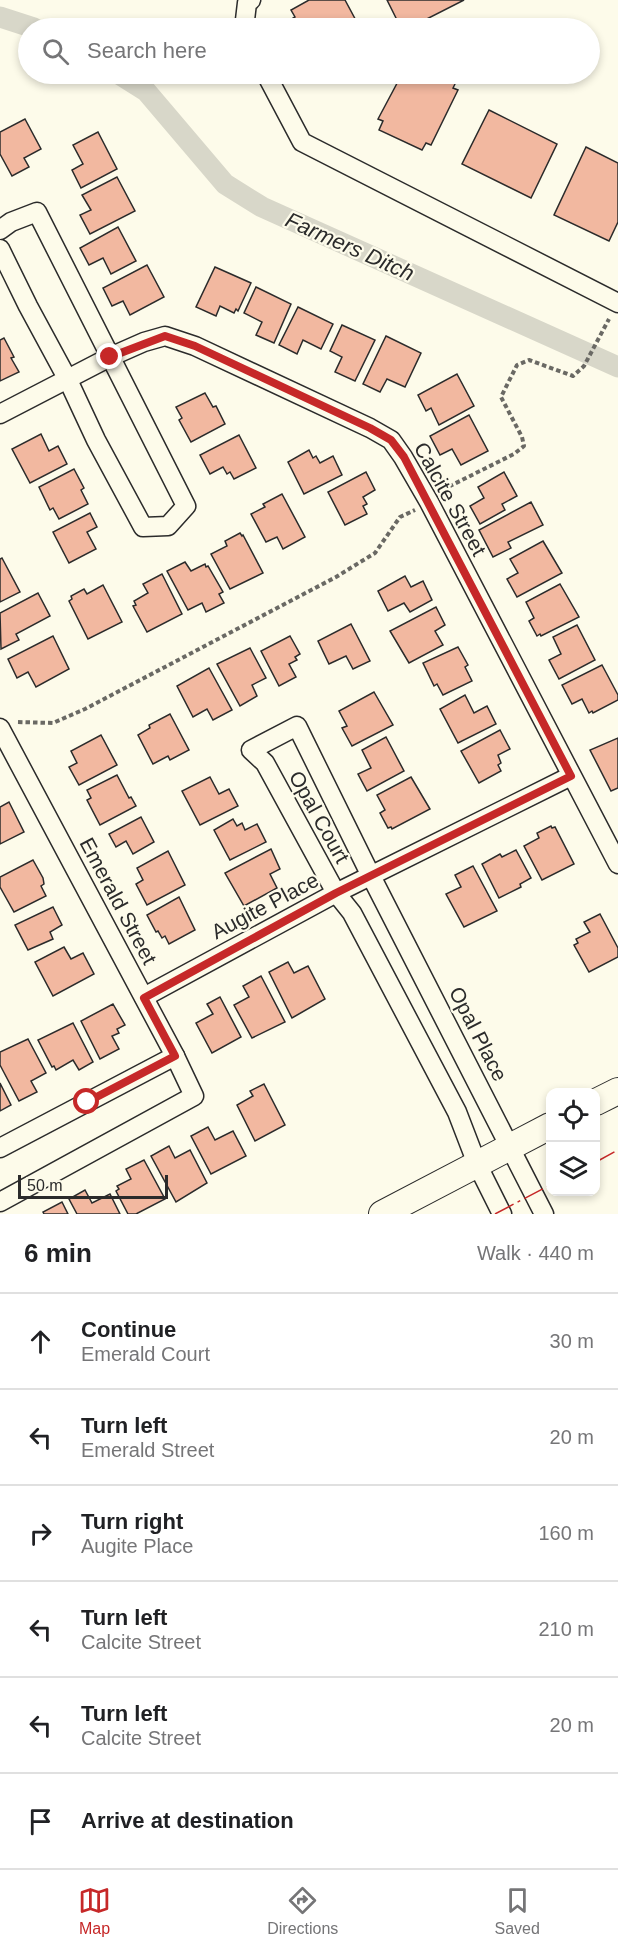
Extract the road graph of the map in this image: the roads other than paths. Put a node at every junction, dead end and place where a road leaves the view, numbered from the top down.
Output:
1 (251, 0) edge
2 (245, 18) edge
3 (271, 84) edge
4 (0, 230) edge
5 (0, 249) edge
6 (618, 303) edge
7 (110, 357) junction
8 (68, 380) junction
9 (0, 414) edge
10 (1, 730) edge
11 (5, 752) edge
12 (571, 776) junction
13 (610, 830) edge
14 (618, 864) edge
15 (371, 876) junction
16 (336, 893) junction
17 (144, 998) junction
18 (175, 1056) junction
19 (618, 1090) edge
20 (600, 1100) edge
21 (546, 1128) edge
22 (511, 1147) junction
23 (0, 1148) edge
24 (477, 1164) junction
25 (0, 1202) edge
26 (382, 1214) edge
27 (502, 1214) edge
28 (544, 1214) edge

1 - 2 street
3 - 6 street
4 - 7 street
5 - 8 street
7 - 8 street, Calcite Street
7 - 8 street
7 - 12 street, Calcite Street
8 - 9 street, Calcite Street
10 - 11 street, Emerald Street
11 - 17 street, Emerald Street
12 - 13 street, Calcite Street
12 - 15 street, Augite Place
13 - 14 street, Calcite Street
15 - 16 street, Augite Place
15 - 16 street, Opal Court
15 - 22 street, Opal Place
16 - 17 street, Augite Place
16 - 24 street, Opal Court
17 - 18 street, Emerald Street
18 - 23 street
18 - 25 street, Emerald Street
19 - 20 main road
21 - 22 main road
22 - 24 main road
22 - 28 street, Opal Place
24 - 26 main road
24 - 27 street, Opal Court

